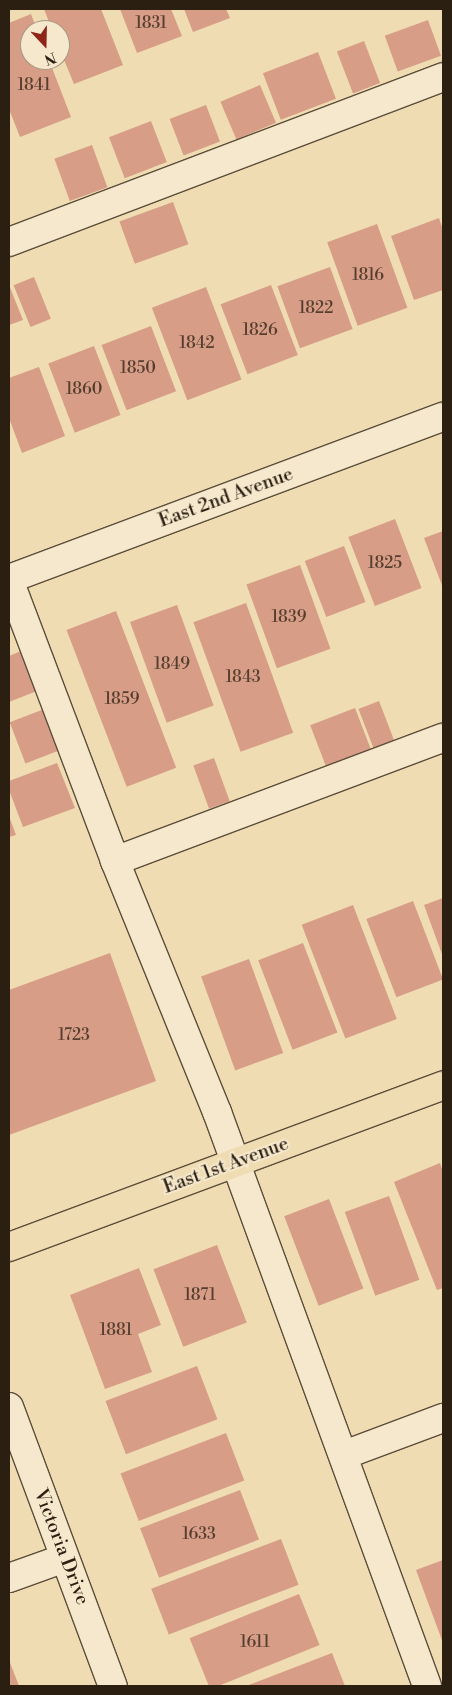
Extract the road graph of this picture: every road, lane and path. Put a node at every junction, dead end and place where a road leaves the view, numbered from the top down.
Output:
1 (443, 77) edge
2 (9, 242) edge
3 (443, 417) edge
4 (9, 579) edge
5 (443, 738) edge
6 (115, 861) junction
7 (443, 1086) edge
8 (235, 1162) junction
9 (9, 1247) edge
10 (9, 1407) edge
11 (443, 1418) edge
12 (344, 1455) junction
13 (65, 1558) junction
14 (9, 1578) edge
15 (113, 1686) edge
16 (427, 1686) edge

1 - 2 street
3 - 4 street, East 2nd Avenue
4 - 6 street
5 - 6 street
6 - 8 street
7 - 8 main road, East 1st Avenue
8 - 9 main road, East 1st Avenue
8 - 12 street
10 - 13 street, Victoria Drive
11 - 12 street
12 - 16 street
13 - 14 street
13 - 15 street, Victoria Drive

